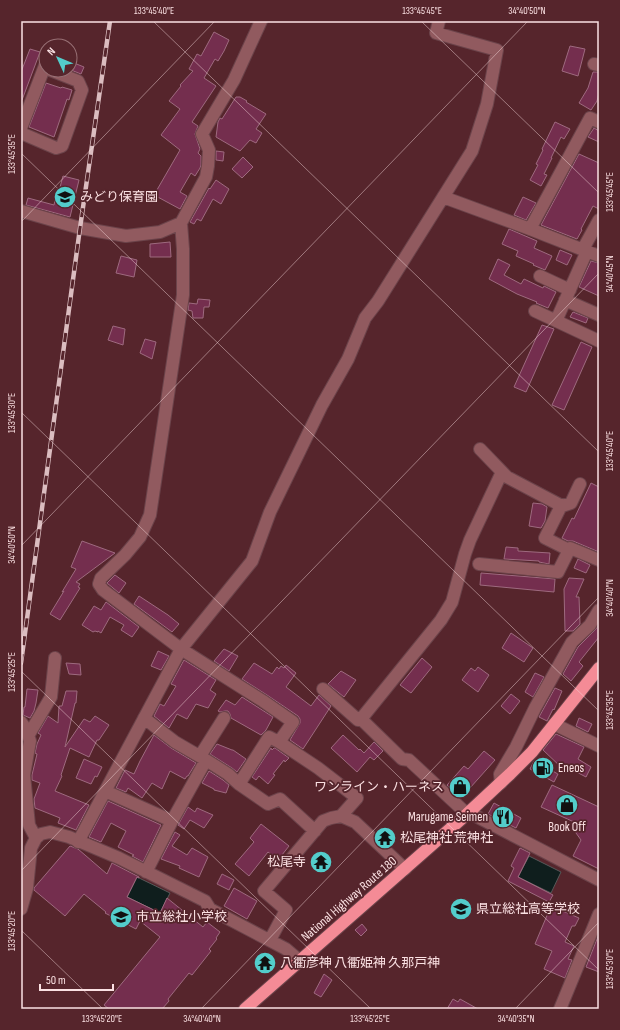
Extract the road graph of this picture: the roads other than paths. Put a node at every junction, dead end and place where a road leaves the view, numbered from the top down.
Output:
1 (261, 21) edge
2 (439, 21) edge
3 (42, 78) edge
4 (71, 78) edge
5 (599, 122) edge
6 (21, 128) edge
7 (21, 133) edge
8 (443, 197) junction
9 (21, 211) edge
10 (599, 220) edge
11 (181, 223) junction
12 (530, 229) junction
13 (585, 250) junction
14 (599, 256) edge
15 (540, 276) dead end
16 (567, 295) junction
17 (535, 311) dead end
18 (599, 314) edge
19 (556, 321) junction
20 (599, 341) edge
21 (480, 449) dead end
22 (502, 472) junction
23 (580, 484) dead end
24 (561, 506) junction
25 (569, 550) junction
26 (599, 560) edge
27 (479, 564) dead end
28 (599, 610) edge
29 (181, 649) junction
30 (55, 658) dead end
31 (599, 668) edge
32 (323, 689) dead end
33 (144, 718) junction
34 (224, 718) dead end
35 (361, 719) junction
36 (21, 722) edge
37 (554, 724) junction
38 (28, 736) junction
39 (279, 742) junction
40 (599, 746) edge
41 (203, 758) junction
42 (501, 783) junction
43 (239, 784) junction
44 (105, 791) junction
45 (468, 813) junction
46 (341, 816) junction
47 (172, 821) junction
48 (315, 831) junction
49 (36, 838) junction
50 (78, 842) junction
51 (404, 869) junction
52 (146, 872) junction
53 (599, 880) edge
54 (21, 909) edge
55 (599, 914) edge
56 (596, 928) edge
57 (270, 940) junction
58 (300, 961) junction
59 (245, 1009) edge
60 (560, 1009) edge

1 - 11 street
2 - 8 street
3 - 6 street
4 - 7 street
5 - 12 street
8 - 12 street
8 - 29 street
9 - 11 street
10 - 13 street
11 - 29 street
12 - 13 street
13 - 14 street
13 - 16 street
15 - 16 street
16 - 18 street
16 - 19 street
17 - 19 street
19 - 20 street
21 - 22 street
22 - 24 street
22 - 35 street
23 - 24 street
24 - 25 street
25 - 26 street
25 - 27 street
28 - 42 street
29 - 33 street
29 - 39 street
30 - 38 street
31 - 37 highway, National Highway Route 180
32 - 35 street
33 - 41 street
33 - 44 street
34 - 41 street
35 - 45 street
36 - 38 street
37 - 40 street
37 - 42 highway, National Highway Route 180
38 - 49 street
39 - 43 street
39 - 46 street
41 - 43 street
41 - 47 street
42 - 45 highway, National Highway Route 180
43 - 48 street
44 - 47 street
44 - 50 street
45 - 51 highway, National Highway Route 180
45 - 53 street
46 - 48 street
46 - 51 street
47 - 52 street
48 - 57 street
49 - 50 street
49 - 54 street
50 - 52 street
51 - 58 highway, National Highway Route 180
52 - 57 street
55 - 56 street
56 - 60 street
57 - 58 street
58 - 59 highway, National Highway Route 180

